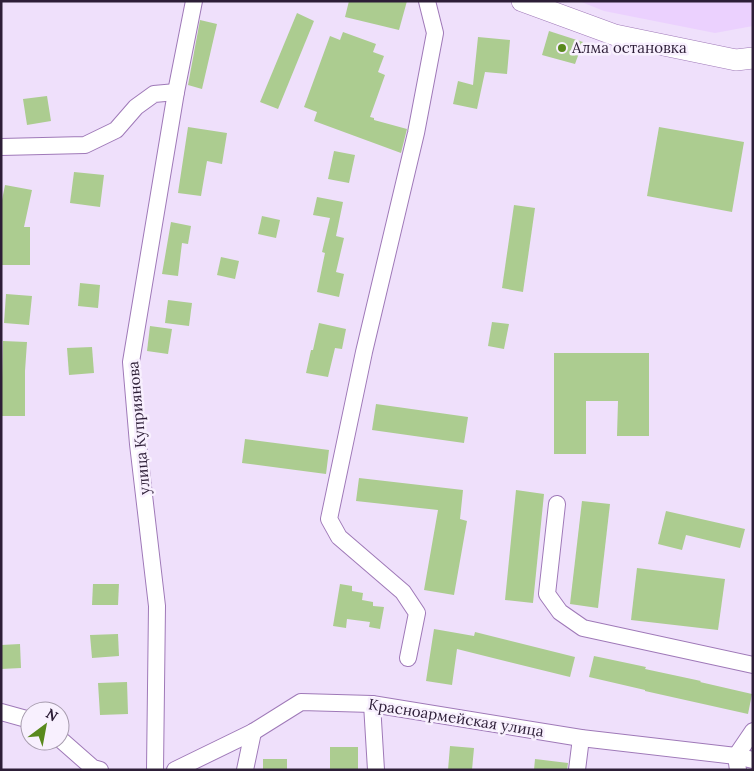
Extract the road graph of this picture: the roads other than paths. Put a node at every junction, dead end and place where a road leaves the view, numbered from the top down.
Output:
1 (194, 1) edge
2 (427, 1) edge
3 (522, 1) edge
4 (753, 58) edge
5 (176, 92) junction
6 (1, 147) edge
7 (557, 504) dead end
8 (408, 658) dead end
9 (753, 665) edge
10 (372, 704) junction
11 (1, 712) edge
12 (20, 717) edge
13 (753, 731) edge
14 (253, 732) junction
15 (581, 738) junction
16 (70, 748) edge
17 (753, 760) edge
18 (737, 763) edge
19 (100, 770) edge
20 (155, 770) edge
21 (175, 770) edge
22 (245, 770) edge
23 (376, 770) edge
24 (577, 770) edge

1 - 5 street, улица Куприянова
2 - 8 street
3 - 4 main road
5 - 6 street
5 - 20 street, улица Куприянова
7 - 9 street
10 - 14 street, Красноармейская улица
10 - 15 street, Красноармейская улица
10 - 23 street
11 - 12 street
13 - 18 street
14 - 21 street, Красноармейская улица
14 - 22 street
15 - 18 street, Красноармейская улица
15 - 24 street
16 - 19 street
17 - 18 street, Красноармейская улица

